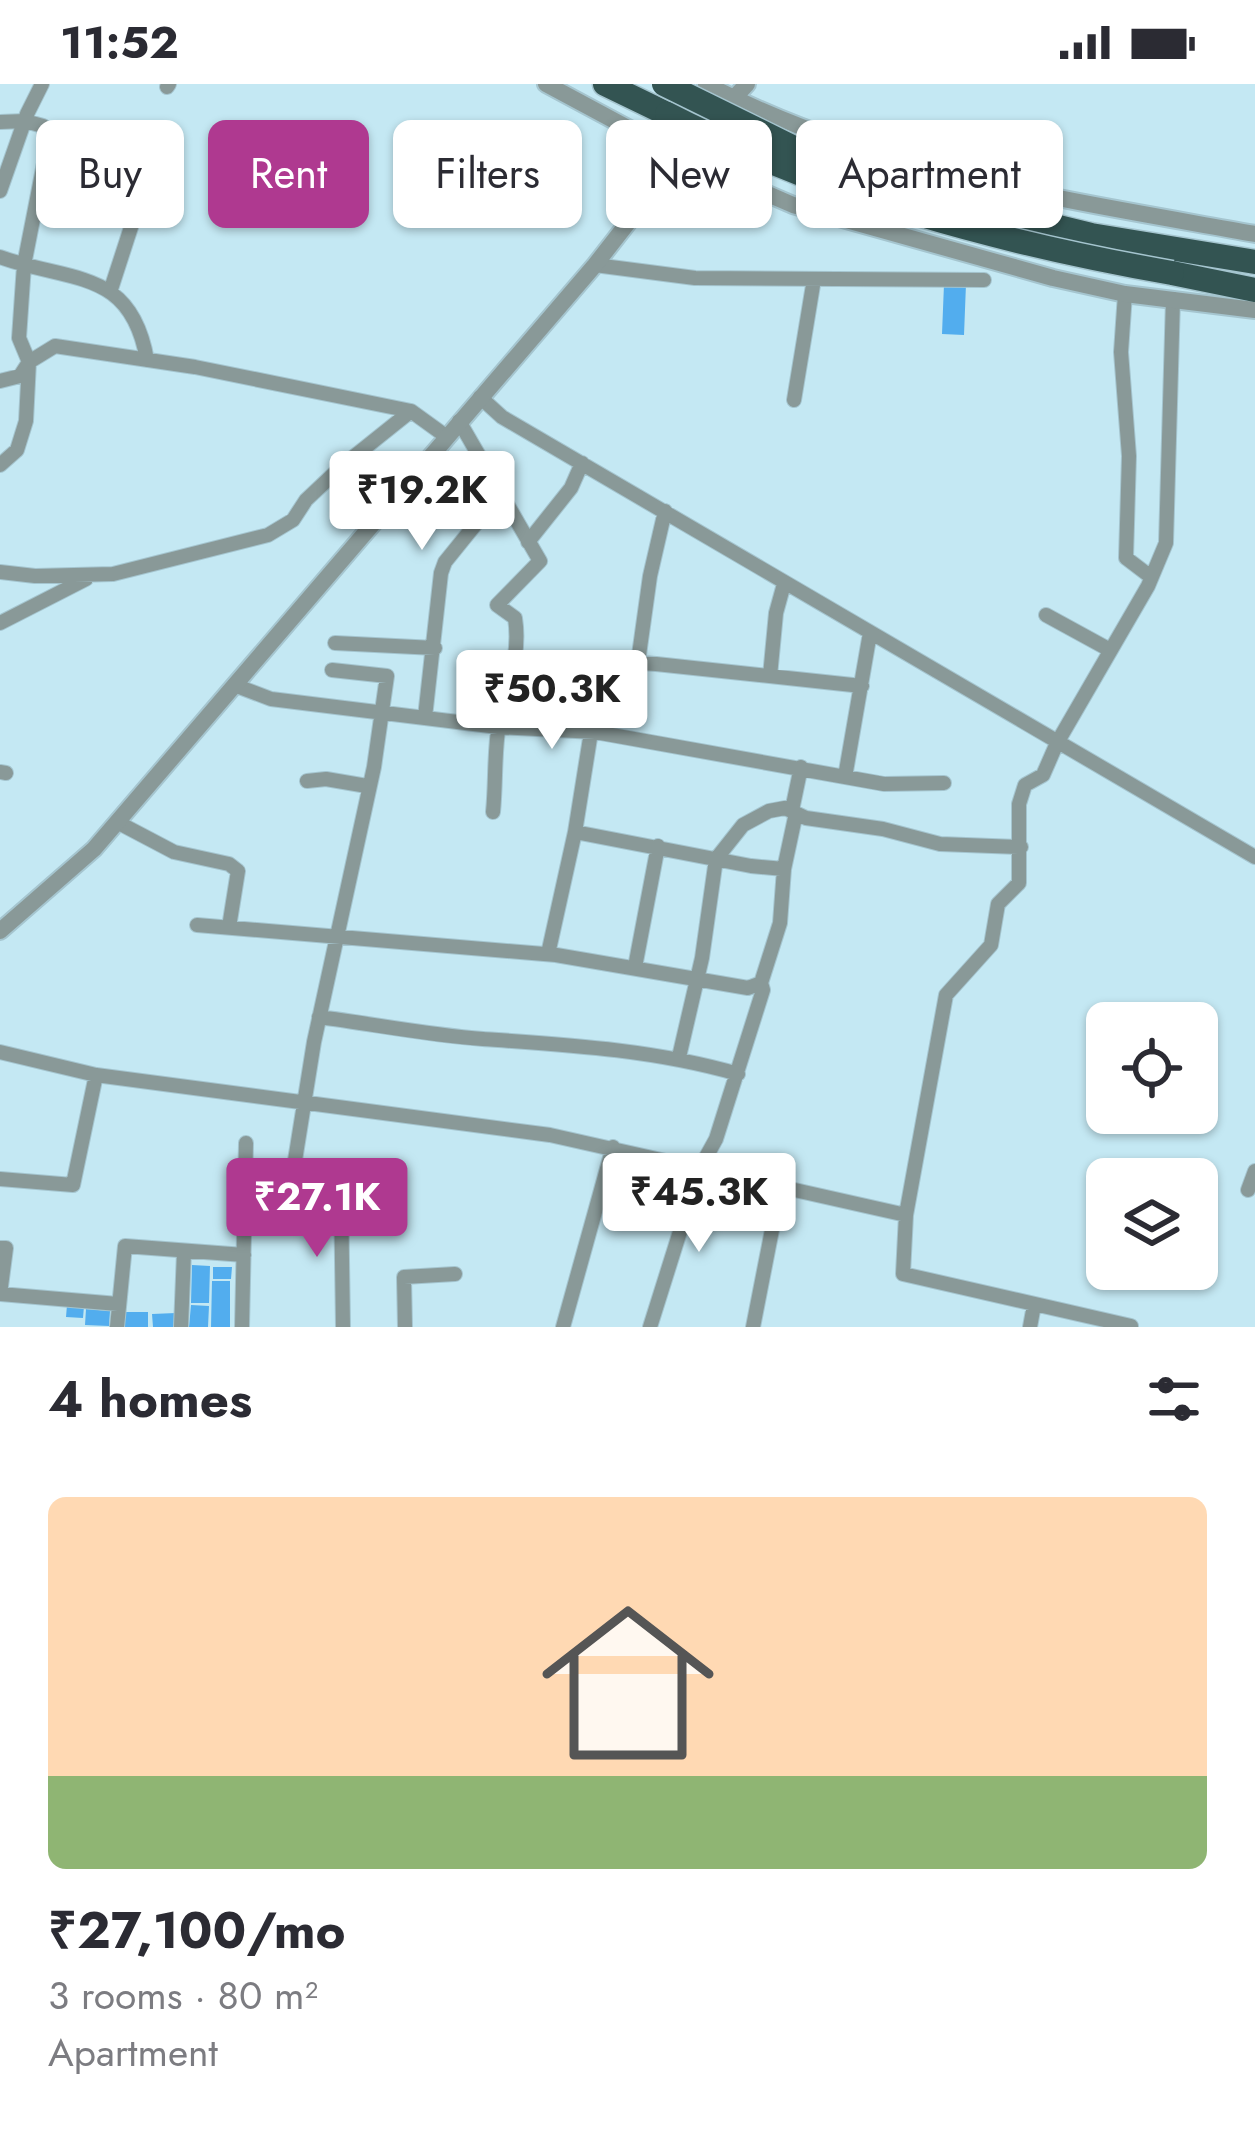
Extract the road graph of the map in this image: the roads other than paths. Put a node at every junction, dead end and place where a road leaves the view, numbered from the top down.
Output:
1 (42, 84) edge
2 (546, 84) edge
3 (605, 84) edge
4 (664, 84) edge
5 (706, 84) edge
6 (747, 84) edge
7 (734, 99) junction
8 (613, 120) edge
9 (714, 120) edge
10 (25, 121) junction
11 (0, 122) edge
12 (0, 191) edge
13 (772, 197) edge
14 (131, 228) edge
15 (624, 228) edge
16 (1255, 234) edge
17 (0, 257) edge
18 (1174, 261) junction
19 (1255, 262) edge
20 (595, 265) junction
21 (24, 266) junction
22 (814, 279) junction
23 (984, 280) dead end
24 (112, 289) junction
25 (1255, 290) edge
26 (1126, 294) junction
27 (1173, 299) junction
28 (1255, 310) edge
29 (147, 360) junction
30 (29, 362) junction
31 (0, 381) edge
32 (480, 397) junction
33 (794, 400) dead end
34 (411, 411) junction
35 (459, 421) junction
36 (447, 436) junction
37 (583, 463) junction
38 (0, 465) edge
39 (500, 494) junction
40 (665, 511) junction
41 (528, 542) junction
42 (0, 572) edge
43 (96, 575) junction
44 (1151, 577) junction
45 (784, 584) junction
46 (1046, 615) dead end
47 (0, 623) edge
48 (870, 633) junction
49 (335, 643) dead end
50 (435, 648) junction
51 (1110, 650) junction
52 (515, 660) junction
53 (638, 662) junction
54 (332, 670) dead end
55 (770, 676) junction
56 (234, 685) junction
57 (862, 686) junction
58 (379, 711) junction
59 (425, 717) junction
60 (498, 728) junction
61 (591, 732) junction
62 (1057, 743) junction
63 (801, 766) junction
64 (845, 777) junction
65 (307, 781) dead end
66 (944, 783) dead end
67 (367, 787) junction
68 (794, 811) junction
69 (493, 812) dead end
70 (117, 822) junction
71 (575, 832) junction
72 (658, 846) junction
73 (1021, 847) junction
74 (1255, 857) edge
75 (716, 859) junction
76 (784, 869) junction
77 (196, 925) dead end
78 (229, 927) junction
79 (0, 931) edge
80 (335, 936) junction
81 (548, 954) junction
82 (635, 968) junction
83 (696, 977) junction
84 (761, 983) junction
85 (319, 1017) junction
86 (0, 1052) edge
87 (679, 1057) junction
88 (737, 1074) junction
89 (96, 1075) junction
90 (303, 1103) junction
91 (246, 1143) dead end
92 (614, 1147) junction
93 (700, 1168) junction
94 (1255, 1171) edge
95 (0, 1179) edge
96 (781, 1184) junction
97 (1248, 1190) dead end
98 (906, 1215) junction
99 (0, 1248) edge
100 (184, 1252) junction
101 (244, 1255) junction
102 (455, 1274) dead end
103 (118, 1304) junction
104 (1034, 1305) junction
105 (1131, 1326) edge
106 (117, 1327) edge
107 (181, 1327) edge
108 (242, 1327) edge
109 (343, 1327) edge
110 (405, 1327) edge
111 (563, 1327) edge
112 (650, 1327) edge
113 (753, 1327) edge
114 (1030, 1327) edge

1 - 10 street
2 - 8 street
3 - 18 highway, bridge
4 - 18 highway, bridge
5 - 7 street
6 - 7 street
7 - 9 street
7 - 16 street
10 - 11 street
10 - 12 street
10 - 21 street
13 - 26 street
14 - 24 street
15 - 20 street
17 - 21 street
18 - 19 highway
18 - 25 highway
20 - 22 street
20 - 32 street
21 - 24 street
21 - 30 street
22 - 23 street
22 - 33 street
24 - 29 street
26 - 27 street
26 - 44 street
27 - 28 street
27 - 44 street
29 - 30 street
29 - 34 street
30 - 31 street
30 - 38 street
32 - 35 street
32 - 37 street
34 - 36 street
34 - 43 street
35 - 36 street
35 - 39 street
36 - 56 street
37 - 40 street
37 - 41 street
39 - 41 street
39 - 50 street
40 - 45 street
40 - 53 street
41 - 52 street
42 - 43 street
43 - 47 street
44 - 51 street
45 - 48 street
45 - 55 street
46 - 51 street
48 - 57 street
48 - 62 street
49 - 50 street
50 - 59 street
51 - 62 street
52 - 53 street
52 - 60 street
53 - 55 street
54 - 58 street
55 - 57 street
56 - 58 street
56 - 70 street
57 - 64 street
58 - 59 street
58 - 67 street
59 - 60 street
60 - 61 street
60 - 69 street
61 - 63 street
61 - 71 street
62 - 73 street
62 - 74 street
63 - 64 street
63 - 68 street
64 - 66 street
65 - 67 street
67 - 80 street
68 - 73 street
68 - 75 street
68 - 76 street
70 - 78 street
70 - 79 street
71 - 72 street
71 - 81 street
72 - 75 street
72 - 82 street
73 - 98 street
75 - 76 street
75 - 83 street
76 - 84 street
77 - 78 street
78 - 80 street
80 - 81 street
80 - 85 street
81 - 82 street
82 - 83 street
83 - 84 street
83 - 87 street
84 - 88 street
85 - 87 street
85 - 90 street
86 - 89 street
87 - 88 street
88 - 93 street
89 - 90 street
89 - 95 street
90 - 92 street
90 - 109 street
91 - 101 street
92 - 93 street
92 - 111 street
93 - 96 street
93 - 112 street
94 - 97 street
96 - 98 street
96 - 113 street
98 - 104 street
99 - 103 street
100 - 101 street
100 - 103 street
100 - 107 street
101 - 108 street
102 - 110 street
103 - 106 street
104 - 105 street
104 - 114 street

